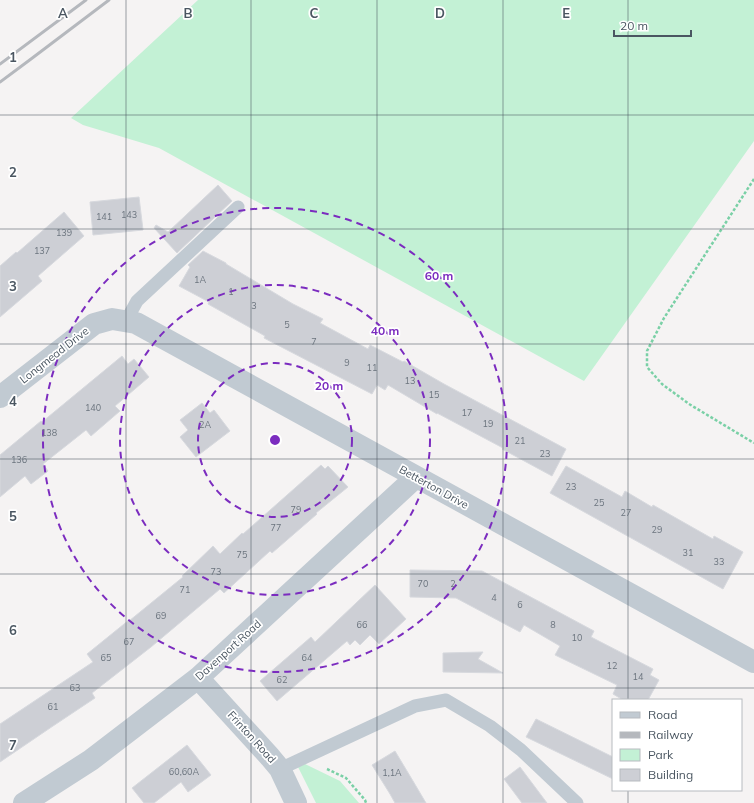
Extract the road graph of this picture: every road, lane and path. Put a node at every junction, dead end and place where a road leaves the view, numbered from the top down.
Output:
1 (754, 178) edge
2 (238, 207) dead end
3 (119, 320) junction
4 (0, 397) edge
5 (754, 443) edge
6 (416, 477) junction
7 (754, 662) edge
8 (198, 678) junction
9 (305, 758) junction
10 (280, 769) junction
11 (24, 803) edge
12 (296, 803) edge
13 (366, 803) edge
14 (577, 803) edge

1 - 5 path
2 - 3 lane
3 - 4 street, Longmead Drive
3 - 6 street, Betterton Drive
6 - 7 street, Betterton Drive
6 - 8 street, Davenport Road
8 - 10 street, Frinton Road
8 - 11 street, Davenport Road
9 - 10 lane
9 - 13 path
9 - 14 lane
10 - 12 street, Frinton Road

